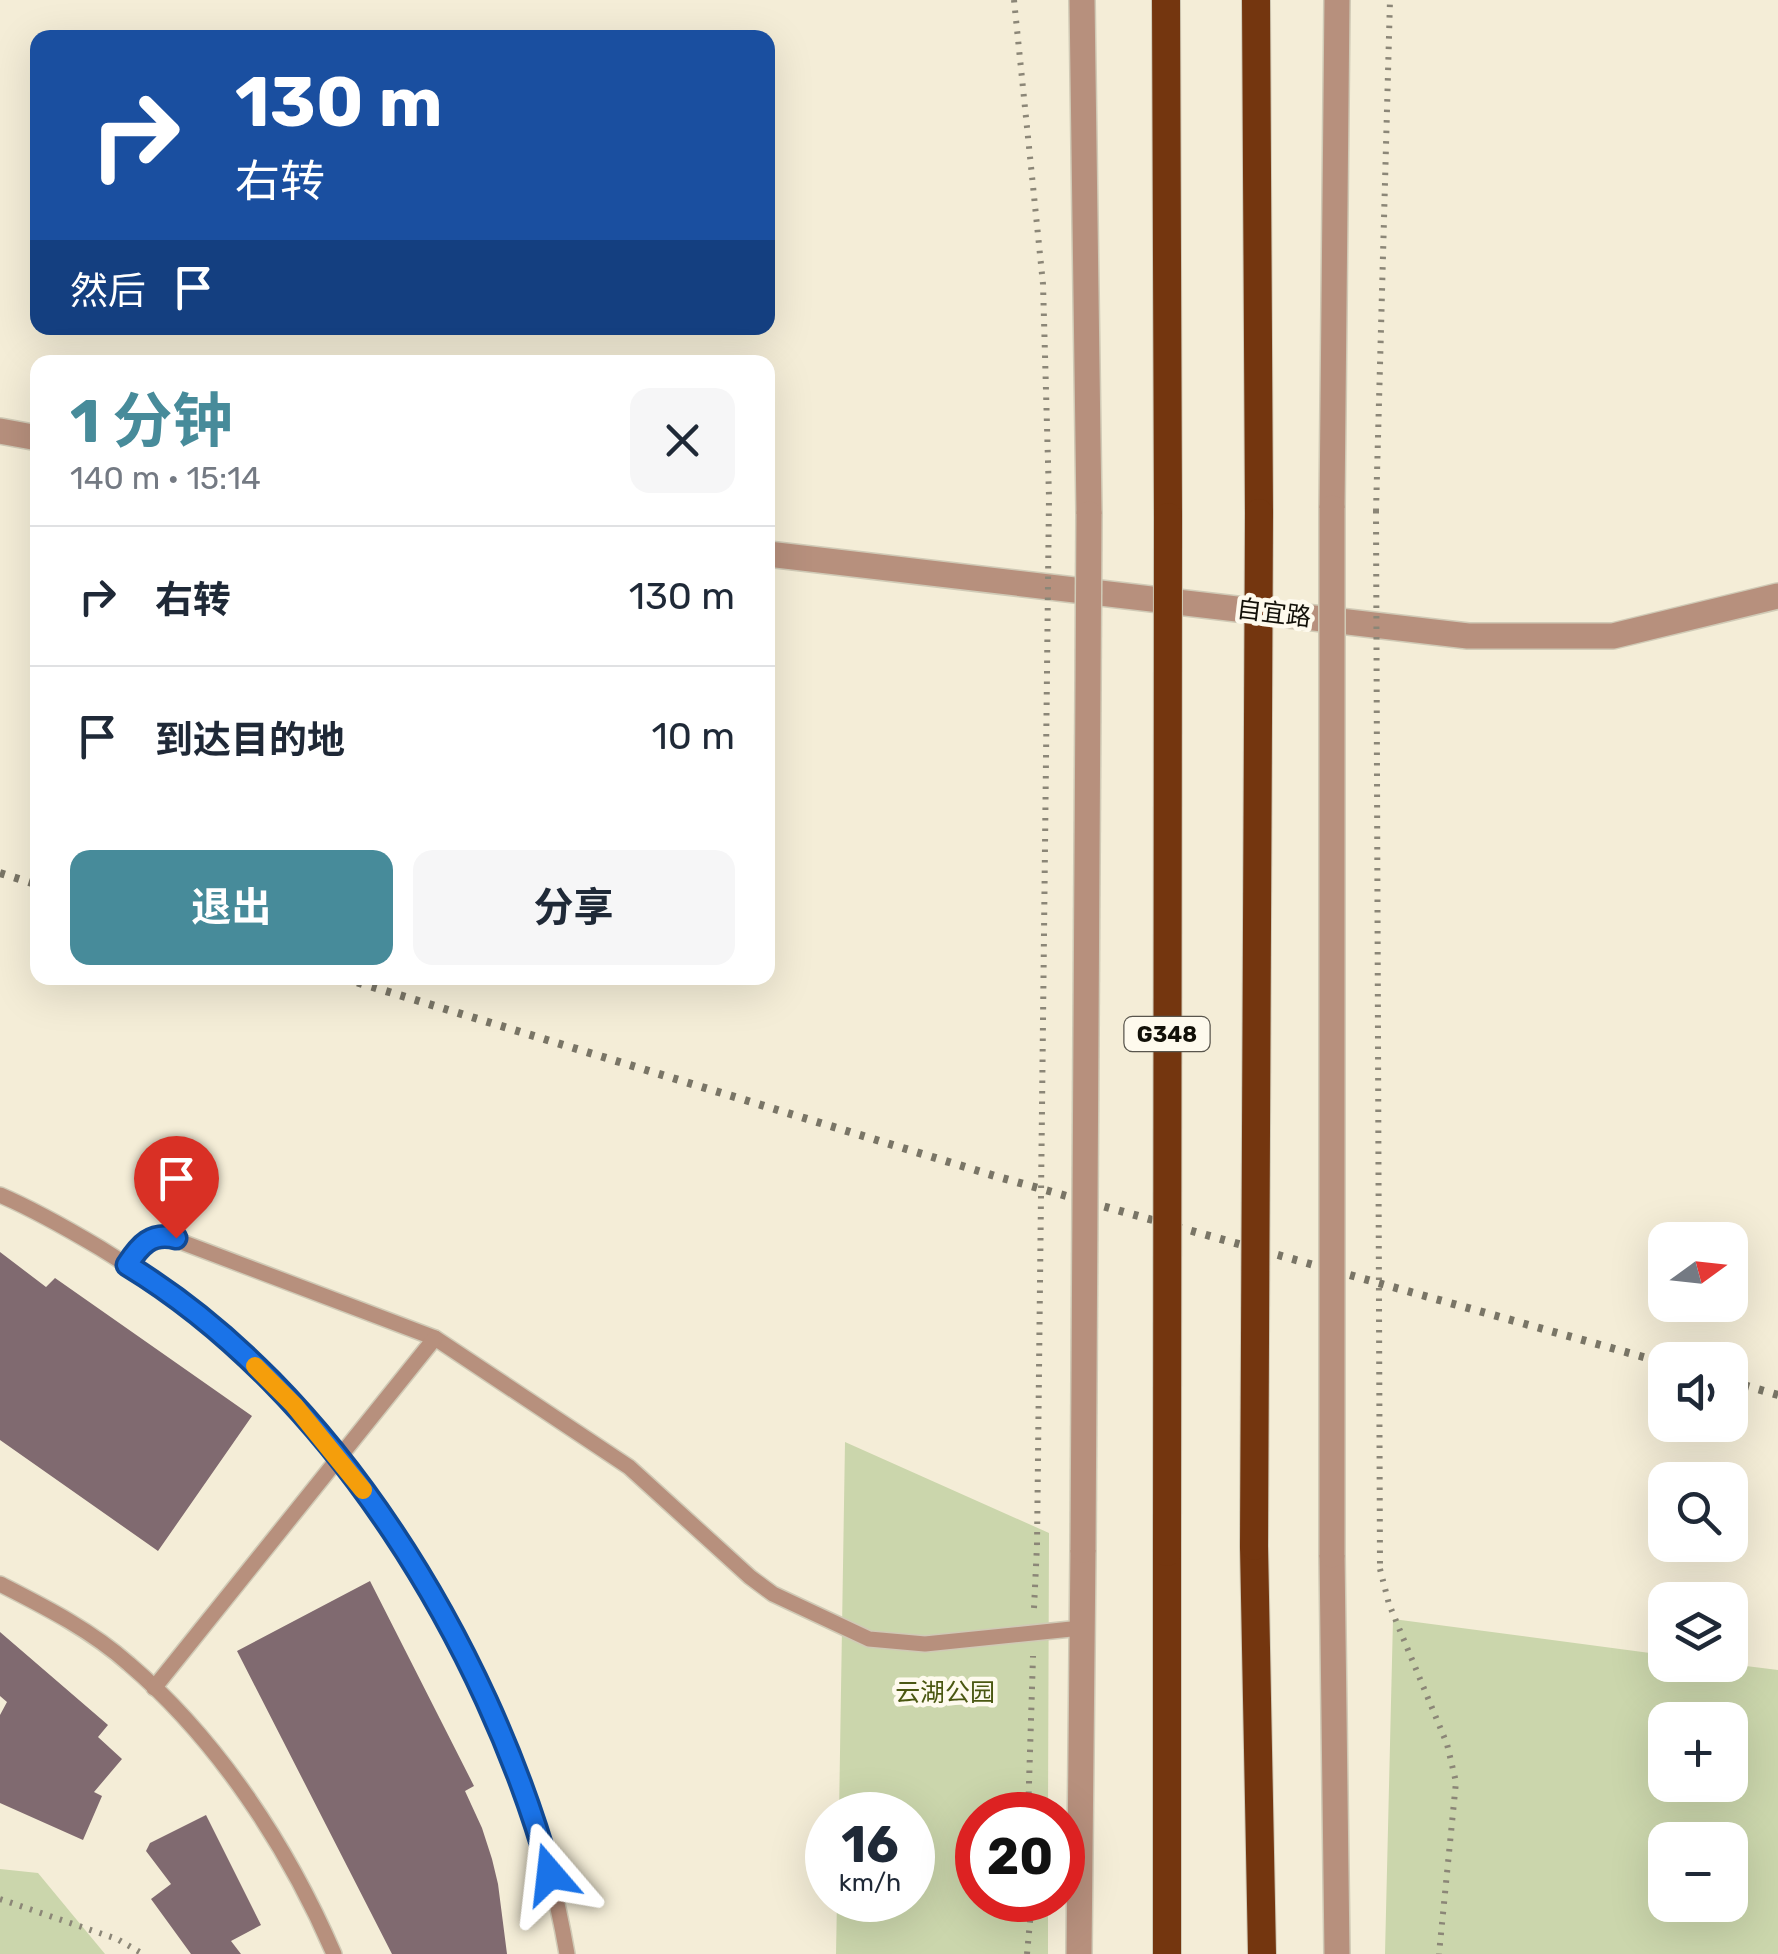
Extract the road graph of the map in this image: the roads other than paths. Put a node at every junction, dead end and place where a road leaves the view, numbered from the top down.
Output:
1 (1082, 0) edge
2 (1166, 0) edge
3 (1256, 0) edge
4 (1337, 0) edge
5 (0, 430) edge
6 (30, 436) edge
7 (775, 555) edge
8 (1778, 596) edge
9 (0, 1195) edge
10 (127, 1265) junction
11 (435, 1338) junction
12 (338, 1458) junction
13 (0, 1584) edge
14 (1081, 1628) junction
15 (154, 1688) junction
16 (334, 1954) edge
17 (567, 1954) edge
18 (1080, 1954) edge
19 (1167, 1954) edge
20 (1262, 1954) edge
21 (1336, 1954) edge

1 - 14 street, bridge
2 - 19 highway, G348, bridge
3 - 20 highway, bridge
4 - 21 street, bridge
5 - 6 street
7 - 8 street, 自宜路
9 - 10 lane
10 - 11 lane
10 - 12 lane
11 - 12 lane
11 - 14 lane
12 - 15 lane
12 - 17 lane
13 - 15 lane
14 - 18 street
15 - 16 lane

